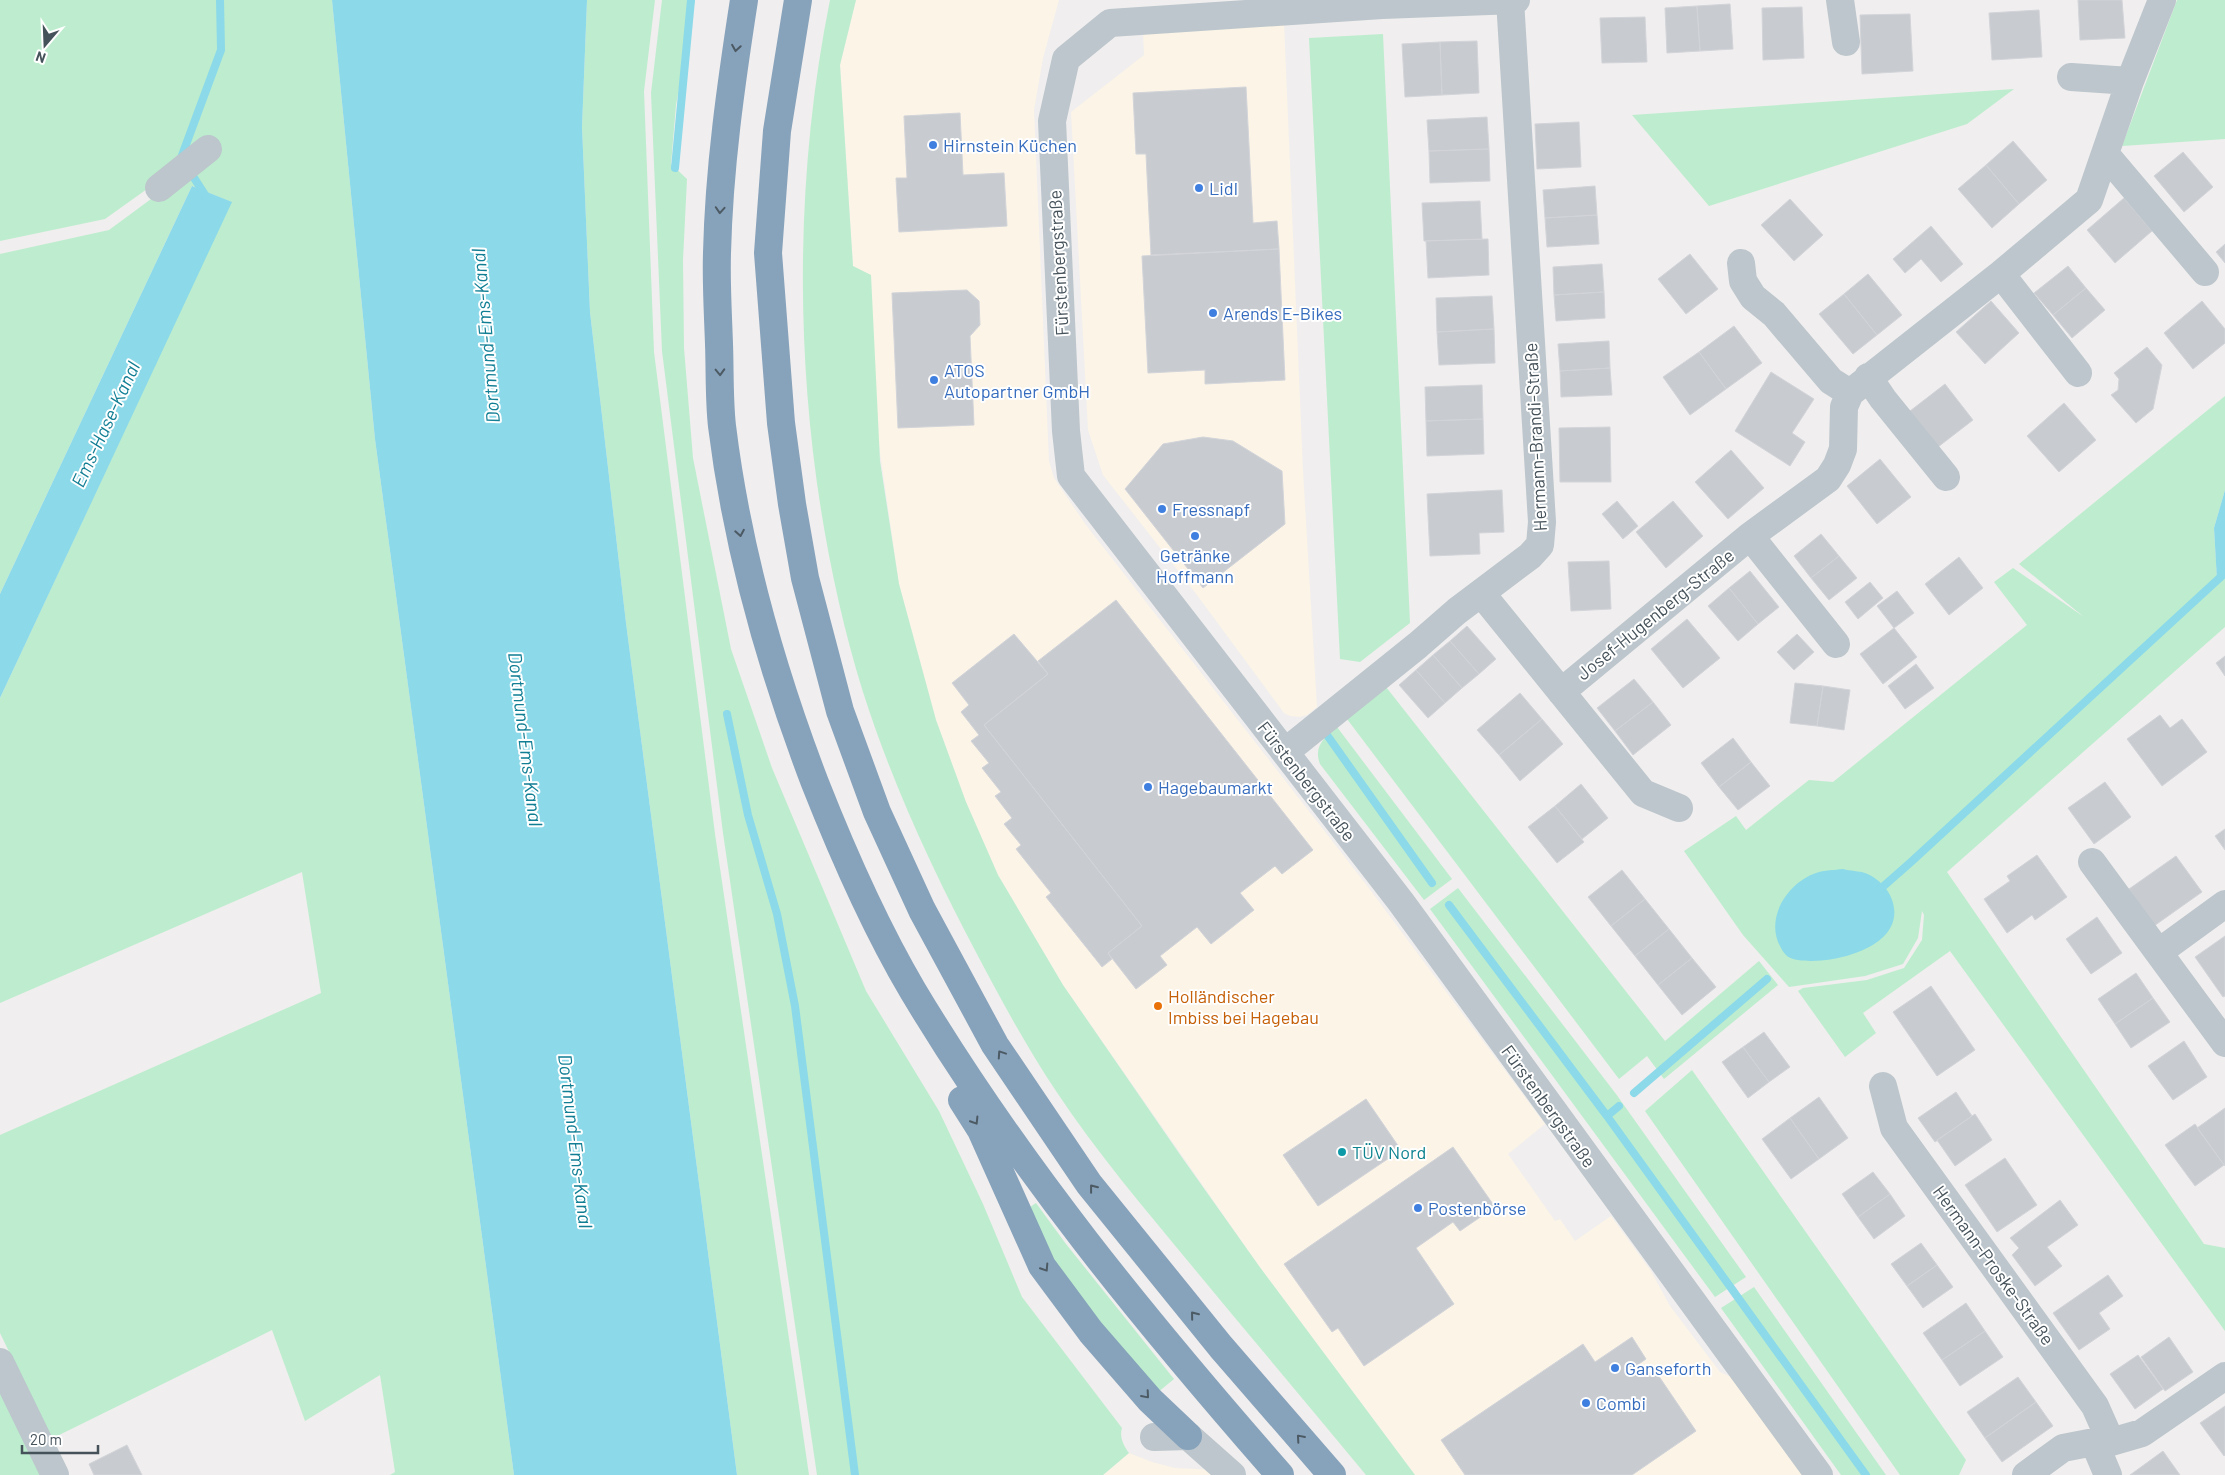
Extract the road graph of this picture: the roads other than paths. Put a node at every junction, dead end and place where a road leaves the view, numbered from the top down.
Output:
1 (744, 0) edge
2 (798, 0) edge
3 (1510, 0) edge
4 (1516, 0) edge
5 (1840, 0) edge
6 (2162, 0) edge
7 (1846, 42) dead end
8 (2071, 76) dead end
9 (2130, 81) junction
10 (208, 149) dead end
11 (2106, 155) junction
12 (159, 188) dead end
13 (1741, 263) dead end
14 (2205, 272) dead end
15 (2001, 274) junction
16 (2078, 373) dead end
17 (1859, 385) junction
18 (1946, 478) dead end
19 (1750, 536) junction
20 (1482, 593) junction
21 (1836, 644) dead end
22 (1561, 692) junction
23 (1284, 752) junction
24 (1679, 808) dead end
25 (2092, 862) dead end
26 (854, 876) junction
27 (2225, 904) edge
28 (2159, 952) junction
29 (2225, 1043) edge
30 (1883, 1086) dead end
31 (0, 1362) edge
32 (2225, 1376) edge
33 (1188, 1436) junction
34 (1154, 1437) dead end
35 (2102, 1442) junction
36 (54, 1475) edge
37 (1232, 1475) edge
38 (1280, 1475) edge
39 (1332, 1475) edge
40 (1818, 1475) edge
41 (2026, 1475) edge
42 (2108, 1475) edge

1 -> 26 highway
39 -> 2 highway
3 - 4 street
3 - 20 street, Hermann-Brandi-Straße
3 - 23 street, Fürstenbergstraße
5 - 7 street
6 - 9 street
8 - 9 street
9 - 11 street
10 - 12 street
11 - 14 street
11 - 15 street
13 - 17 street
15 - 16 street
15 - 17 street
17 - 18 street
17 - 19 street, Josef-Hugenberg-Straße
19 - 21 street, Josef-Hugenberg-Straße
19 - 22 street, Josef-Hugenberg-Straße
20 - 22 street, Josef-Hugenberg-Straße
20 - 23 street, Hermann-Brandi-Straße
22 - 24 street, Josef-Hugenberg-Straße
23 - 40 street, Fürstenbergstraße
25 - 28 street
26 -> 33 highway
26 - 38 highway
27 - 28 street
28 - 29 street
30 - 35 street, Hermann-Proske-Straße
31 - 36 street
32 - 35 street
33 - 34 street
33 - 37 street
35 - 41 street
35 - 42 street, Hermann-Proske-Straße

